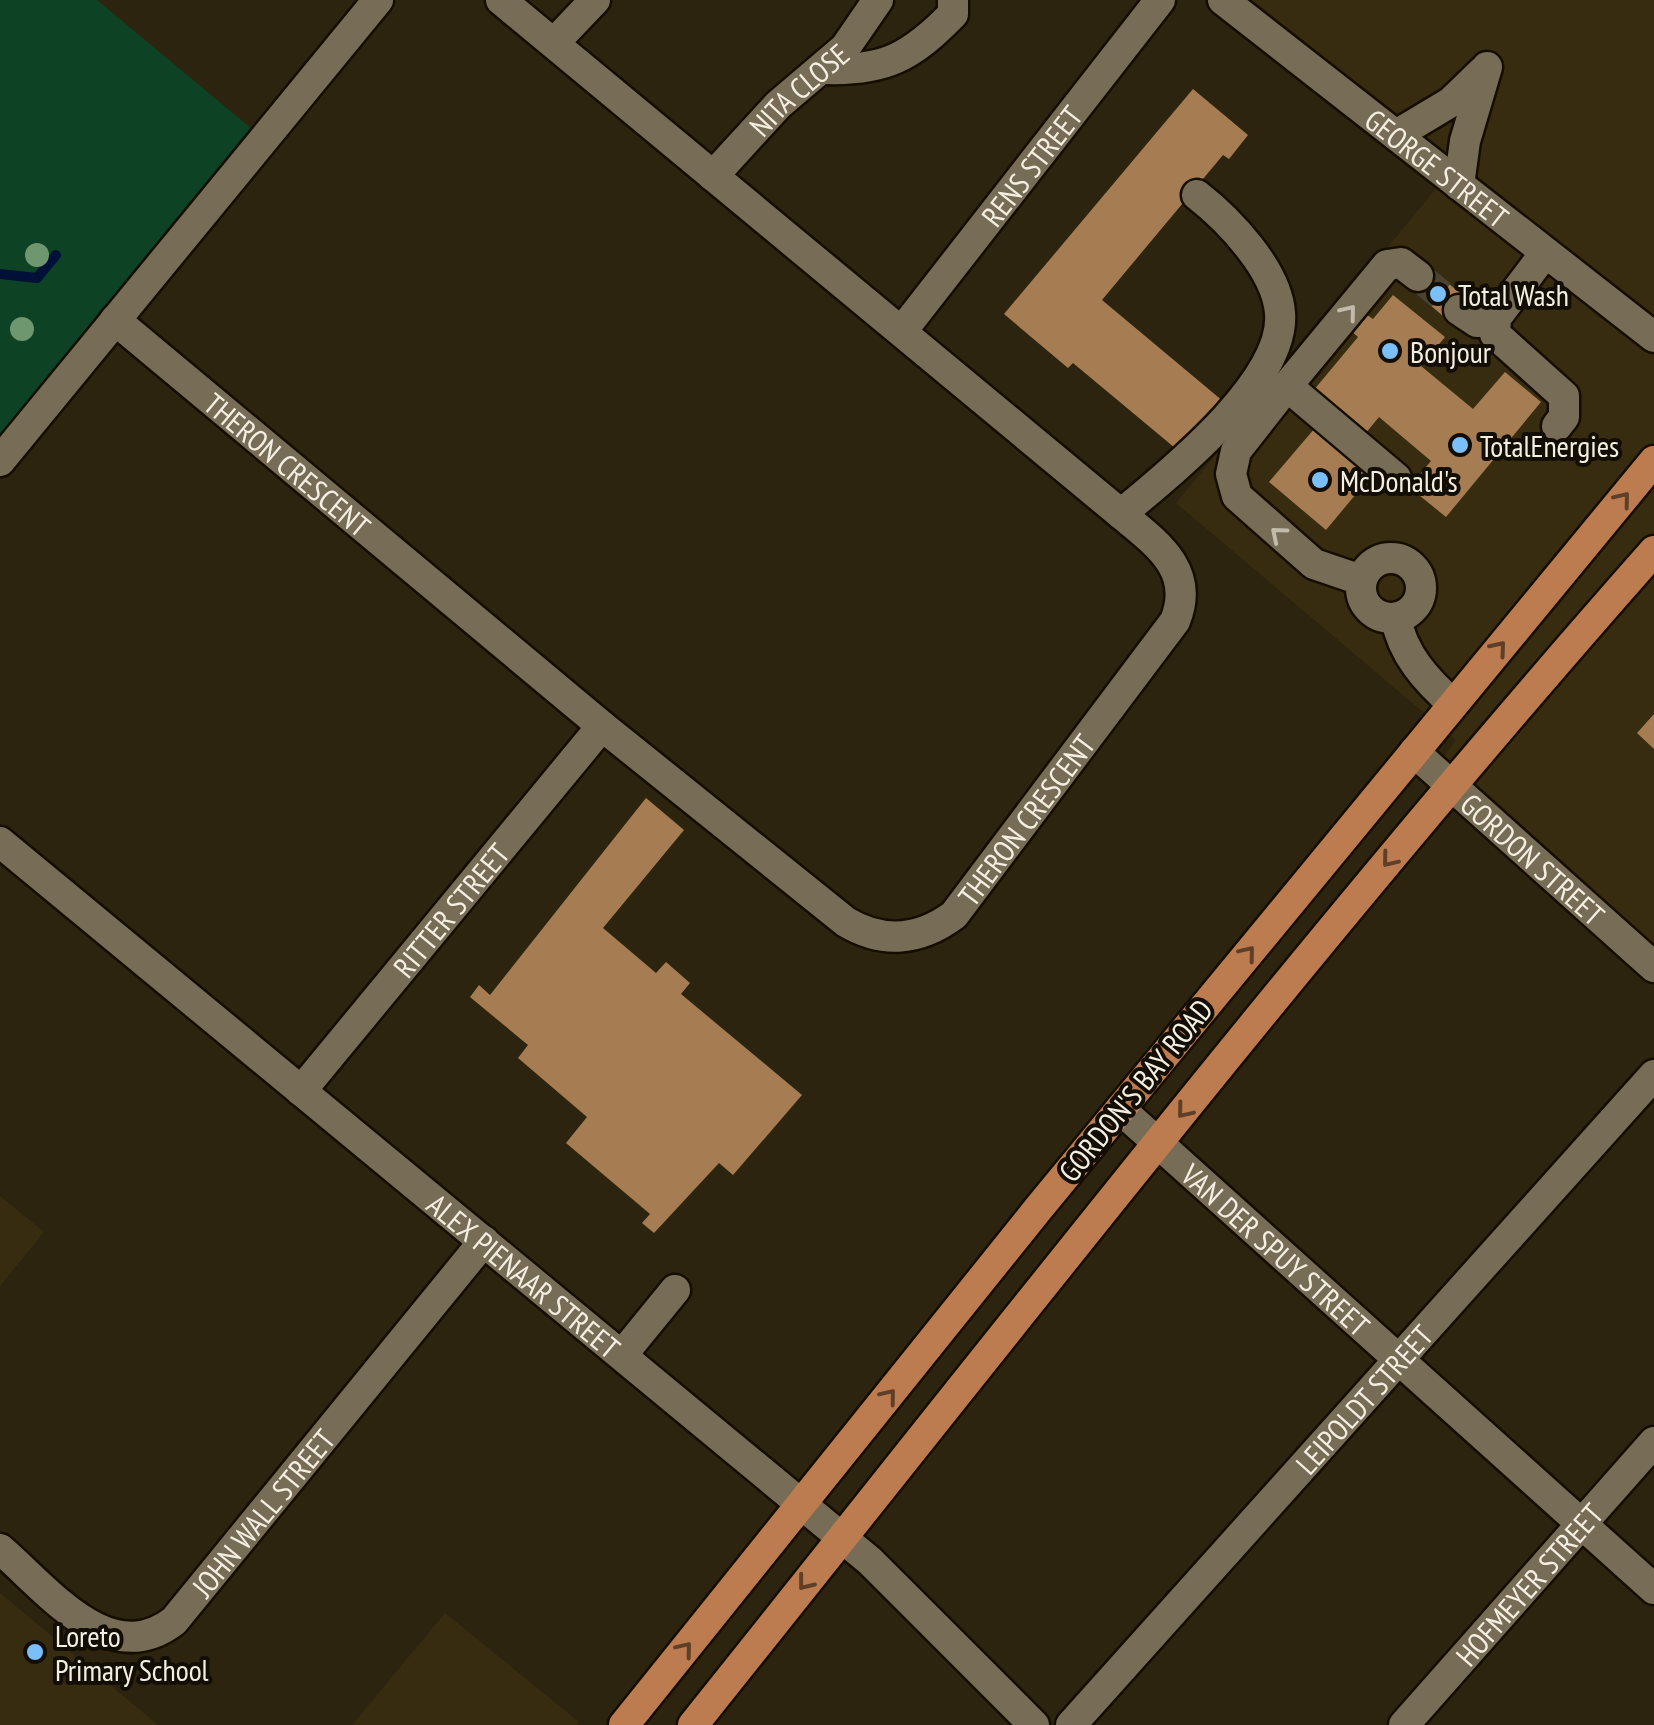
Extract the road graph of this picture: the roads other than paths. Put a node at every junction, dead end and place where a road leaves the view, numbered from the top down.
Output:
1 (378, 0) edge
2 (501, 0) edge
3 (595, 0) edge
4 (878, 0) edge
5 (953, 0) edge
6 (1160, 0) edge
7 (1223, 0) edge
8 (556, 42) junction
9 (825, 69) junction
10 (1396, 135) junction
11 (713, 176) junction
12 (1459, 185) junction
13 (1198, 194) dead end
14 (1546, 253) junction
15 (1418, 276) tunnel mouth
16 (1460, 310) tunnel mouth
17 (1496, 318) junction
18 (115, 320) junction
19 (902, 330) junction
20 (1654, 338) edge
21 (1288, 386) junction
22 (1557, 426) dead end
23 (0, 461) edge
24 (1654, 461) edge
25 (1396, 478) dead end
26 (1121, 514) junction
27 (1654, 551) edge
28 (1362, 580) junction
29 (1396, 618) junction
30 (1453, 704) junction
31 (602, 726) junction
32 (1414, 752) junction
33 (1451, 784) junction
34 (0, 842) edge
35 (1654, 967) edge
36 (1654, 1075) edge
37 (302, 1092) junction
38 (1120, 1110) junction
39 (1158, 1142) junction
40 (484, 1241) junction
41 (675, 1290) dead end
42 (622, 1355) junction
43 (1397, 1360) junction
44 (1654, 1442) edge
45 (802, 1503) junction
46 (1580, 1525) junction
47 (842, 1537) junction
48 (0, 1549) edge
49 (1654, 1589) edge
50 (624, 1725) edge
51 (693, 1725) edge
52 (1034, 1725) edge
53 (1071, 1725) edge
54 (1404, 1725) edge

1 - 18 street
2 - 8 street, THERON CRESCENT
3 - 8 street
4 - 9 street, NITA CLOSE
5 - 9 street
6 - 19 street, RENS STREET
7 - 10 street, GEORGE STREET
8 - 11 street, THERON CRESCENT
9 - 11 street, NITA CLOSE
10 - 12 street, GEORGE STREET
10 - 12 street
11 - 19 street, THERON CRESCENT
12 - 14 street, GEORGE STREET
13 - 26 street
14 - 17 street
14 - 20 street, GEORGE STREET
21 -> 15 street
16 - 17 street
17 - 22 street
18 - 23 street
18 - 31 street, THERON CRESCENT
19 - 26 street, THERON CRESCENT
21 - 25 street
28 -> 21 street
30 -> 24 main road, GORDON'S BAY ROAD
26 - 31 street, THERON CRESCENT
27 - 33 main road, GORDON'S BAY ROAD
28 - 29 street
28 - 29 street
29 - 30 street
30 - 32 main road, GORDON'S BAY ROAD
31 - 37 street, RITTER STREET
32 - 33 street, GORDON STREET
38 -> 32 main road, GORDON'S BAY ROAD
33 - 35 street, GORDON STREET
33 -> 39 main road, GORDON'S BAY ROAD
34 - 37 street, ALEX PIENAAR STREET
36 - 43 street, LEIPOLDT STREET
37 - 40 street, ALEX PIENAAR STREET
38 - 39 street, VAN DER SPUY STREET
45 -> 38 main road, GORDON'S BAY ROAD
39 - 43 street, VAN DER SPUY STREET
39 - 47 main road, GORDON'S BAY ROAD
40 - 42 street, ALEX PIENAAR STREET
40 - 48 street, JOHN WALL STREET
41 - 42 street
42 - 45 street, ALEX PIENAAR STREET
43 - 46 street, VAN DER SPUY STREET
43 - 53 street, LEIPOLDT STREET
44 - 46 street, HOFMEYER STREET
45 - 47 street, ALEX PIENAAR STREET
50 -> 45 main road, GORDON'S BAY ROAD
46 - 49 street, VAN DER SPUY STREET
46 - 54 street, HOFMEYER STREET
47 -> 51 main road, GORDON'S BAY ROAD
47 - 52 street, ALEX PIENAAR STREET

